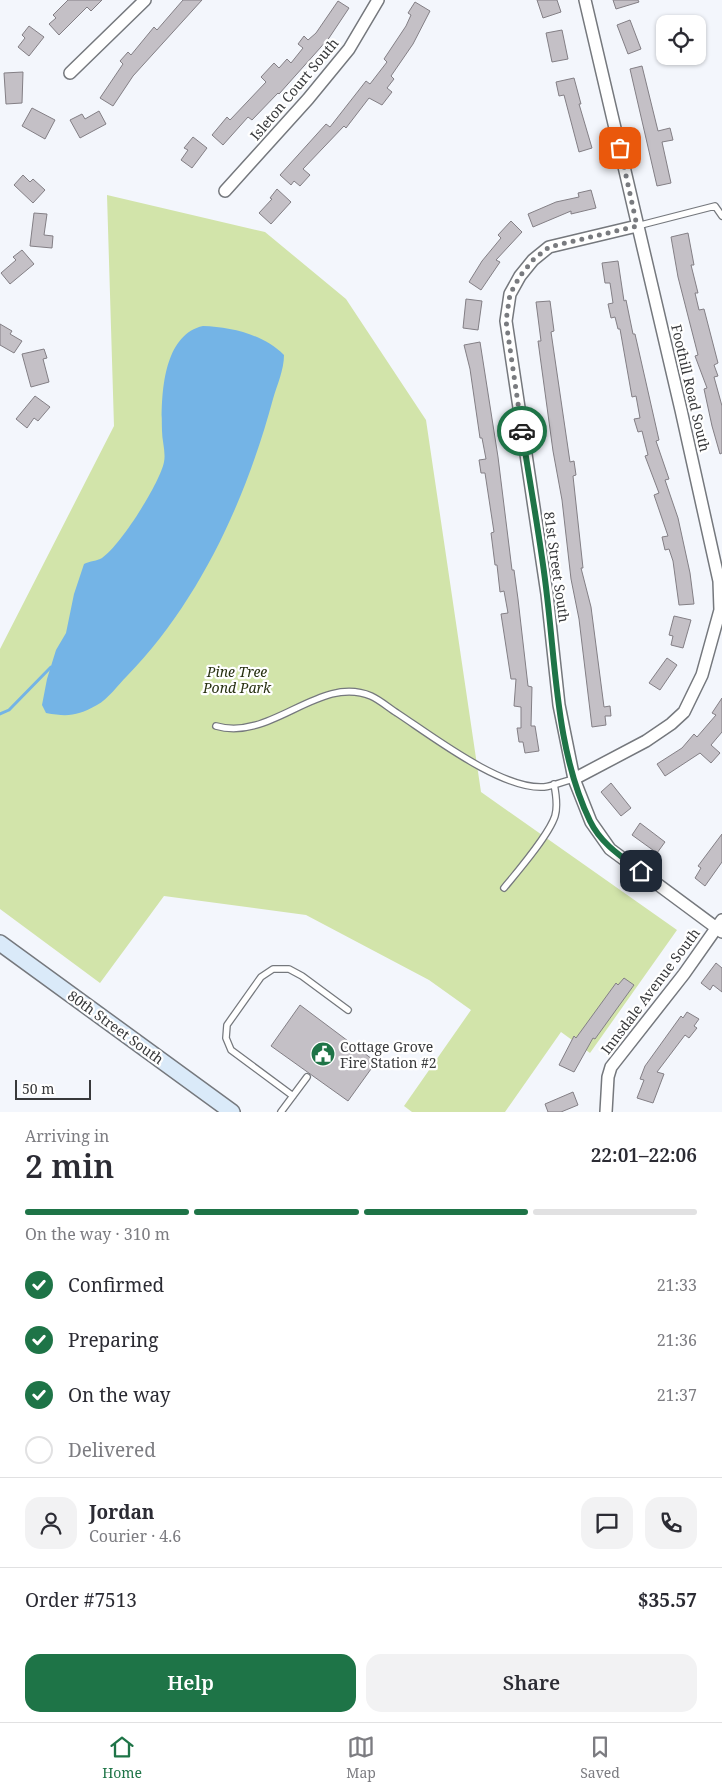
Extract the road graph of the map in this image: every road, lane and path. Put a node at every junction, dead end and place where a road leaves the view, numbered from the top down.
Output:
1 (145, 0) edge
2 (378, 0) edge
3 (584, 0) edge
4 (70, 73) dead end
5 (225, 191) dead end
6 (722, 216) edge
7 (637, 226) junction
8 (216, 726) dead end
9 (574, 779) junction
10 (554, 784) junction
11 (504, 888) dead end
12 (720, 927) edge
13 (0, 943) edge
14 (348, 1010) dead end
15 (307, 1077) dead end
16 (292, 1096) junction
17 (232, 1112) edge
18 (281, 1112) edge
19 (606, 1112) edge

1 - 4 street
2 - 5 street, Isleton Court South
3 - 7 street, Foothill Road South
6 - 7 lane
7 - 9 street, Foothill Road South
7 - 9 street, 81st Street South
8 - 10 lane
9 - 10 lane
9 - 12 street, 81st Street South
10 - 11 lane
12 - 19 street, Innsdale Avenue South
13 - 17 main road, 80th Street South
14 - 16 lane
15 - 16 lane
16 - 18 lane

